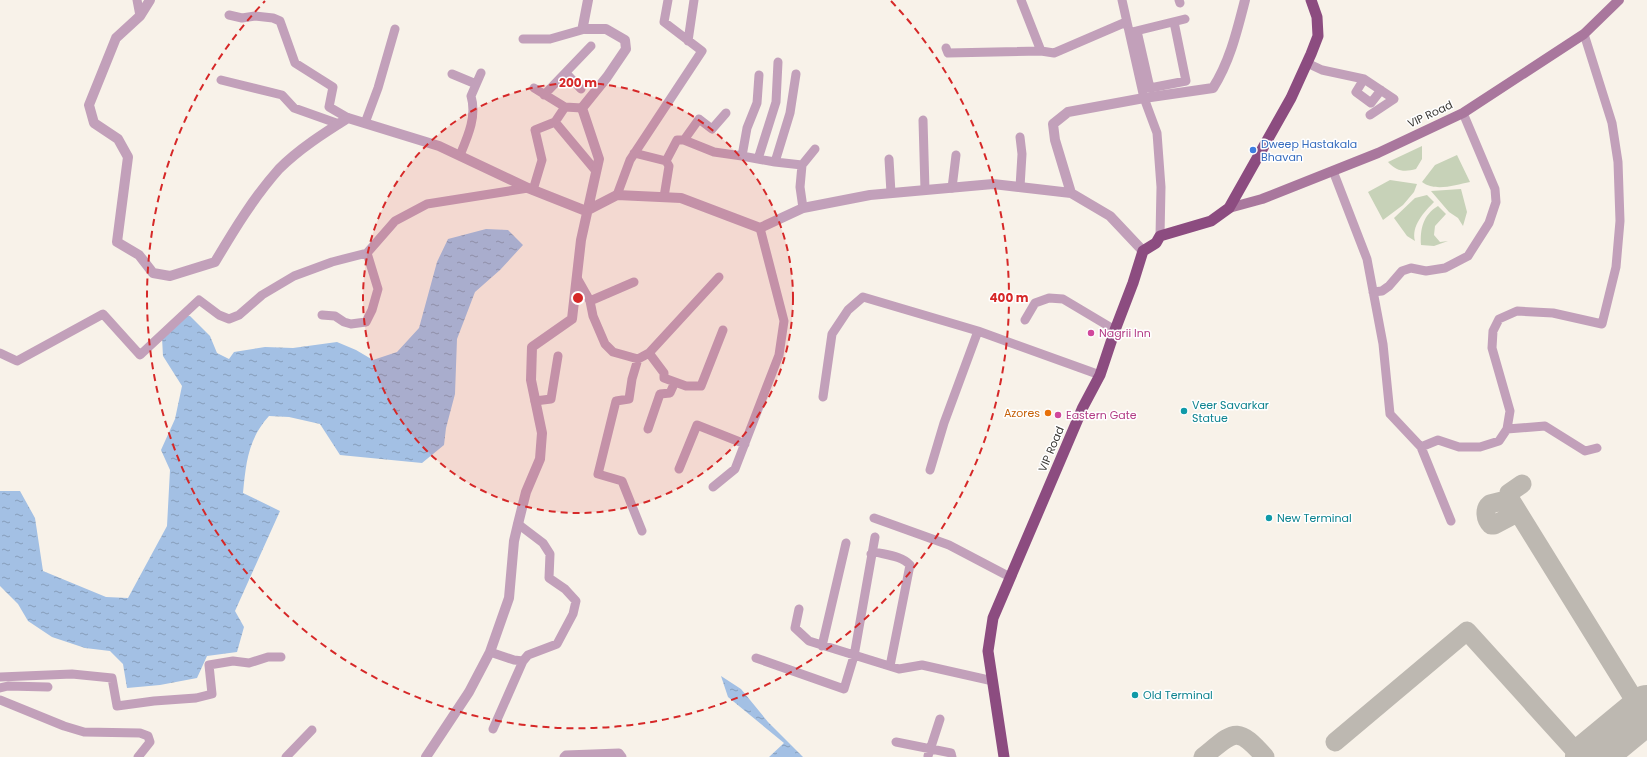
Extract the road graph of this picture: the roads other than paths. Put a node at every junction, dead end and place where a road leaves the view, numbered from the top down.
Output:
1 (137, 0) edge
2 (150, 0) edge
3 (588, 0) edge
4 (668, 0) edge
5 (694, 0) edge
6 (1021, 0) edge
7 (1122, 0) edge
8 (1245, 0) edge
9 (1311, 0) edge
10 (1619, 0) edge
11 (229, 15) dead end
12 (140, 16) junction
13 (1185, 19) dead end
14 (1126, 22) junction
15 (1174, 22) junction
16 (395, 29) dead end
17 (585, 29) junction
18 (1133, 32) junction
19 (1584, 34) junction
20 (523, 39) dead end
21 (688, 41) junction
22 (591, 46) dead end
23 (946, 48) dead end
24 (1041, 51) junction
25 (778, 62) dead end
26 (1307, 63) junction
27 (481, 73) dead end
28 (566, 73) junction
29 (452, 74) dead end
30 (796, 74) dead end
31 (759, 75) dead end
32 (1364, 79) junction
33 (221, 80) dead end
34 (476, 84) junction
35 (534, 88) dead end
36 (581, 89) dead end
37 (1381, 90) junction
38 (544, 95) junction
39 (1144, 98) junction
40 (565, 107) junction
41 (582, 108) junction
42 (726, 113) dead end
43 (1463, 113) junction
44 (1370, 116) dead end
45 (923, 120) dead end
46 (343, 121) junction
47 (555, 122) junction
48 (365, 123) junction
49 (1020, 137) dead end
50 (684, 140) junction
51 (815, 149) dead end
52 (634, 153) junction
53 (460, 155) junction
54 (956, 155) dead end
55 (742, 156) junction
56 (758, 159) junction
57 (889, 159) dead end
58 (666, 161) junction
59 (775, 162) junction
60 (802, 165) junction
61 (596, 171) junction
62 (1333, 171) junction
63 (1020, 187) junction
64 (952, 188) junction
65 (530, 189) junction
66 (925, 190) junction
67 (1071, 192) junction
68 (891, 193) junction
69 (617, 195) junction
70 (664, 197) junction
71 (803, 208) junction
72 (1229, 208) junction
73 (586, 211) junction
74 (760, 228) junction
75 (1160, 236) junction
76 (1143, 251) junction
77 (367, 253) junction
78 (720, 277) dead end
79 (576, 278) junction
80 (634, 282) dead end
81 (1373, 292) junction
82 (590, 301) junction
83 (322, 315) dead end
84 (1025, 320) dead end
85 (723, 330) dead end
86 (1115, 330) junction
87 (978, 331) junction
88 (0, 353) edge
89 (648, 353) junction
90 (558, 356) dead end
91 (638, 358) junction
92 (1100, 375) junction
93 (675, 382) junction
94 (823, 397) dead end
95 (535, 401) junction
96 (648, 429) dead end
97 (1507, 429) junction
98 (745, 444) junction
99 (1421, 447) junction
100 (1597, 448) dead end
101 (679, 469) dead end
102 (930, 470) dead end
103 (713, 487) dead end
104 (874, 518) dead end
105 (1451, 521) dead end
106 (518, 524) junction
107 (642, 531) dead end
108 (875, 537) dead end
109 (846, 543) dead end
110 (871, 554) junction
111 (1010, 577) junction
112 (799, 609) dead end
113 (822, 646) junction
114 (490, 652) junction
115 (281, 656) dead end
116 (854, 656) junction
117 (756, 658) dead end
118 (523, 661) junction
119 (890, 666) junction
120 (0, 677) edge
121 (993, 681) junction
122 (48, 687) dead end
123 (0, 688) edge
124 (0, 700) edge
125 (940, 719) dead end
126 (493, 729) dead end
127 (312, 730) dead end
128 (896, 742) dead end
129 (930, 752) edge
130 (138, 757) edge
131 (286, 757) edge
132 (426, 757) edge
133 (564, 757) edge
134 (622, 757) edge
135 (952, 757) edge
136 (1004, 757) edge

1 - 12 street
2 - 12 street
3 - 17 street
4 - 21 street
5 - 21 street
6 - 24 street
7 - 14 street
8 - 39 street
9 - 26 highway, VIP Road
10 - 19 main road, VIP Road
11 - 46 street
12 - 46 street
13 - 15 street
14 - 18 street
14 - 24 street
15 - 18 street
15 - 18 street
16 - 48 street
17 - 20 street
17 - 41 street
18 - 39 street
19 - 43 main road, VIP Road
19 - 97 street
21 - 52 street
22 - 28 street
23 - 24 street
25 - 56 street
26 - 32 street
26 - 72 highway, VIP Road
27 - 34 street
28 - 36 street
28 - 38 street
29 - 34 street
30 - 59 street
31 - 55 street
32 - 37 street
32 - 37 street
33 - 46 street
34 - 53 street
35 - 38 street
37 - 44 street
38 - 40 street
39 - 67 street
39 - 75 street
40 - 41 street
40 - 47 street
41 - 61 street
42 - 50 street
43 - 62 main road, VIP Road
43 - 81 street
45 - 66 street
46 - 48 street
47 - 61 street
47 - 65 street
48 - 53 street
49 - 63 street
50 - 55 street
50 - 58 street
51 - 60 street
52 - 58 street
52 - 69 street
53 - 65 street
54 - 64 street
55 - 56 street
56 - 59 street
57 - 68 street
58 - 70 street
59 - 60 street
60 - 71 street
61 - 73 street
62 - 72 main road, VIP Road
62 - 81 street
63 - 64 street
63 - 67 street
64 - 66 street
65 - 73 street
65 - 77 street
66 - 68 street
67 - 76 street
68 - 71 street
69 - 70 street
69 - 73 street
70 - 74 street
71 - 74 street
72 - 75 highway, VIP Road
73 - 79 street
74 - 98 street
75 - 76 highway, VIP Road
76 - 86 highway, VIP Road
77 - 83 street
77 - 88 street
78 - 89 street
79 - 82 street
79 - 95 street
80 - 82 street
81 - 99 street
82 - 91 street
84 - 86 street
85 - 93 street
86 - 92 highway, VIP Road
87 - 92 street
87 - 94 street
87 - 102 street
89 - 91 street
89 - 93 street
90 - 95 street
91 - 107 street
92 - 111 highway, VIP Road
93 - 96 street
95 - 106 street
97 - 99 street
97 - 100 street
98 - 101 street
98 - 103 street
99 - 105 street
104 - 111 street
106 - 114 street
106 - 118 street
108 - 110 street
109 - 113 street
110 - 116 street
110 - 119 street
111 - 121 highway, VIP Road
112 - 113 street
113 - 116 street
114 - 118 street
114 - 132 street
115 - 120 street
116 - 117 street
116 - 119 street
118 - 126 street
119 - 121 street
121 - 136 highway, VIP Road
122 - 123 street
124 - 130 street
125 - 129 street
127 - 131 street
128 - 129 street
129 - 135 street
133 - 134 street

